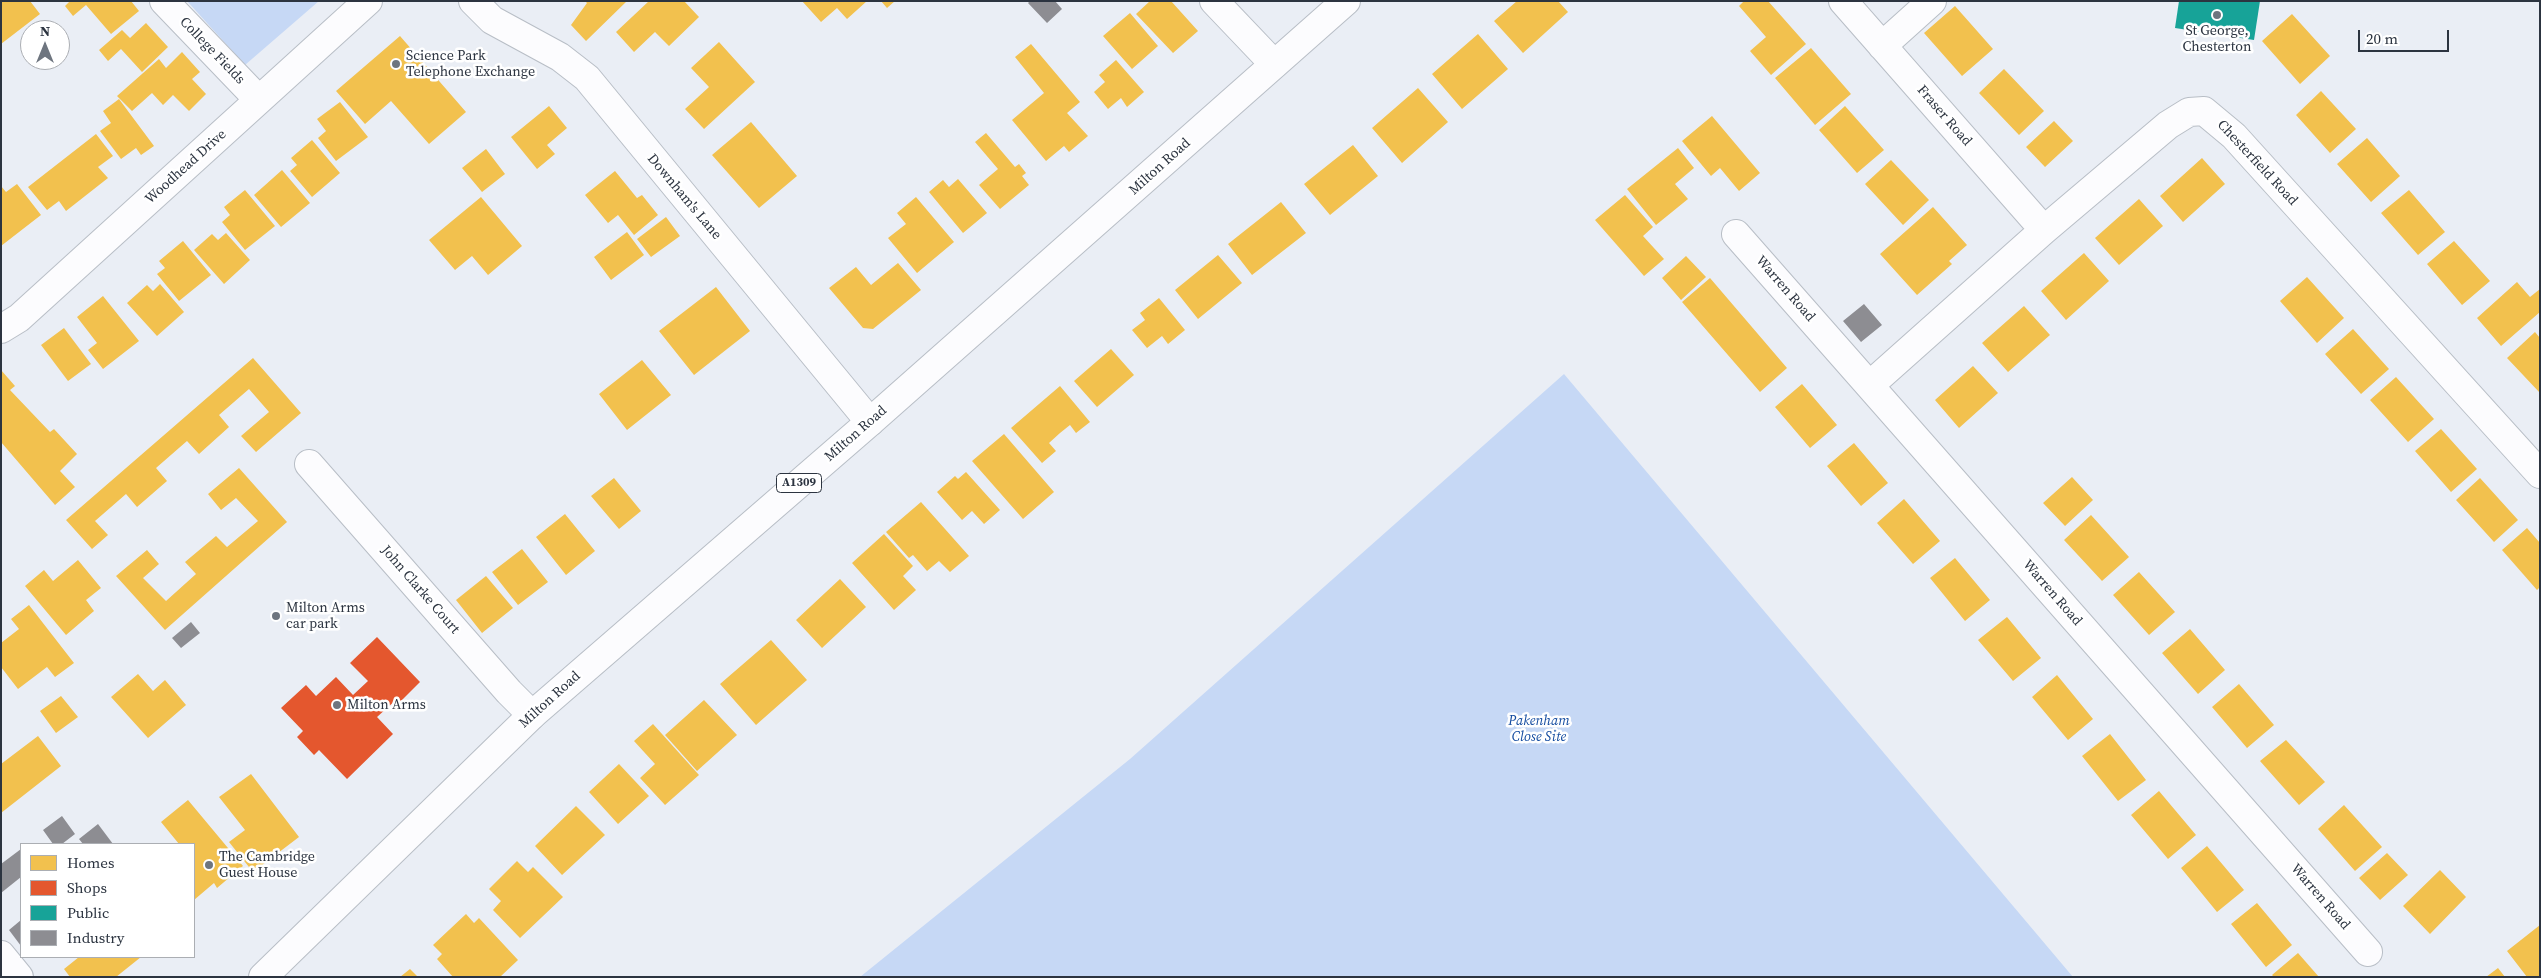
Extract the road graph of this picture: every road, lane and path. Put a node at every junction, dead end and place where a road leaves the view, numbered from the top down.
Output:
1 (164, 1) edge
2 (368, 1) edge
3 (473, 1) edge
4 (1214, 1) edge
5 (1346, 1) edge
6 (1843, 1) edge
7 (1932, 1) edge
8 (1882, 46) junction
9 (1274, 64) junction
10 (259, 100) junction
11 (2044, 230) junction
12 (1736, 234) dead end
13 (1, 329) edge
14 (1870, 385) junction
15 (870, 422) junction
16 (309, 464) dead end
17 (2540, 474) edge
18 (532, 715) junction
19 (2368, 952) dead end
20 (1, 955) edge
21 (19, 977) edge
22 (263, 977) edge

1 - 10 street, College Fields
2 - 10 street, Woodhead Drive
3 - 15 street, Downham's Lane
4 - 9 street
5 - 9 street, Milton Road / A1309
6 - 8 street, Fraser Road
7 - 8 street
8 - 11 street, Fraser Road
9 - 15 street, Milton Road / A1309
10 - 13 street, Woodhead Drive
11 - 14 street, Chesterfield Road
11 - 17 street, Chesterfield Road
12 - 14 street, Warren Road
14 - 19 street, Warren Road
15 - 18 street, Milton Road / A1309
16 - 18 street, John Clarke Court
18 - 22 street, Milton Road / A1309
20 - 21 street

